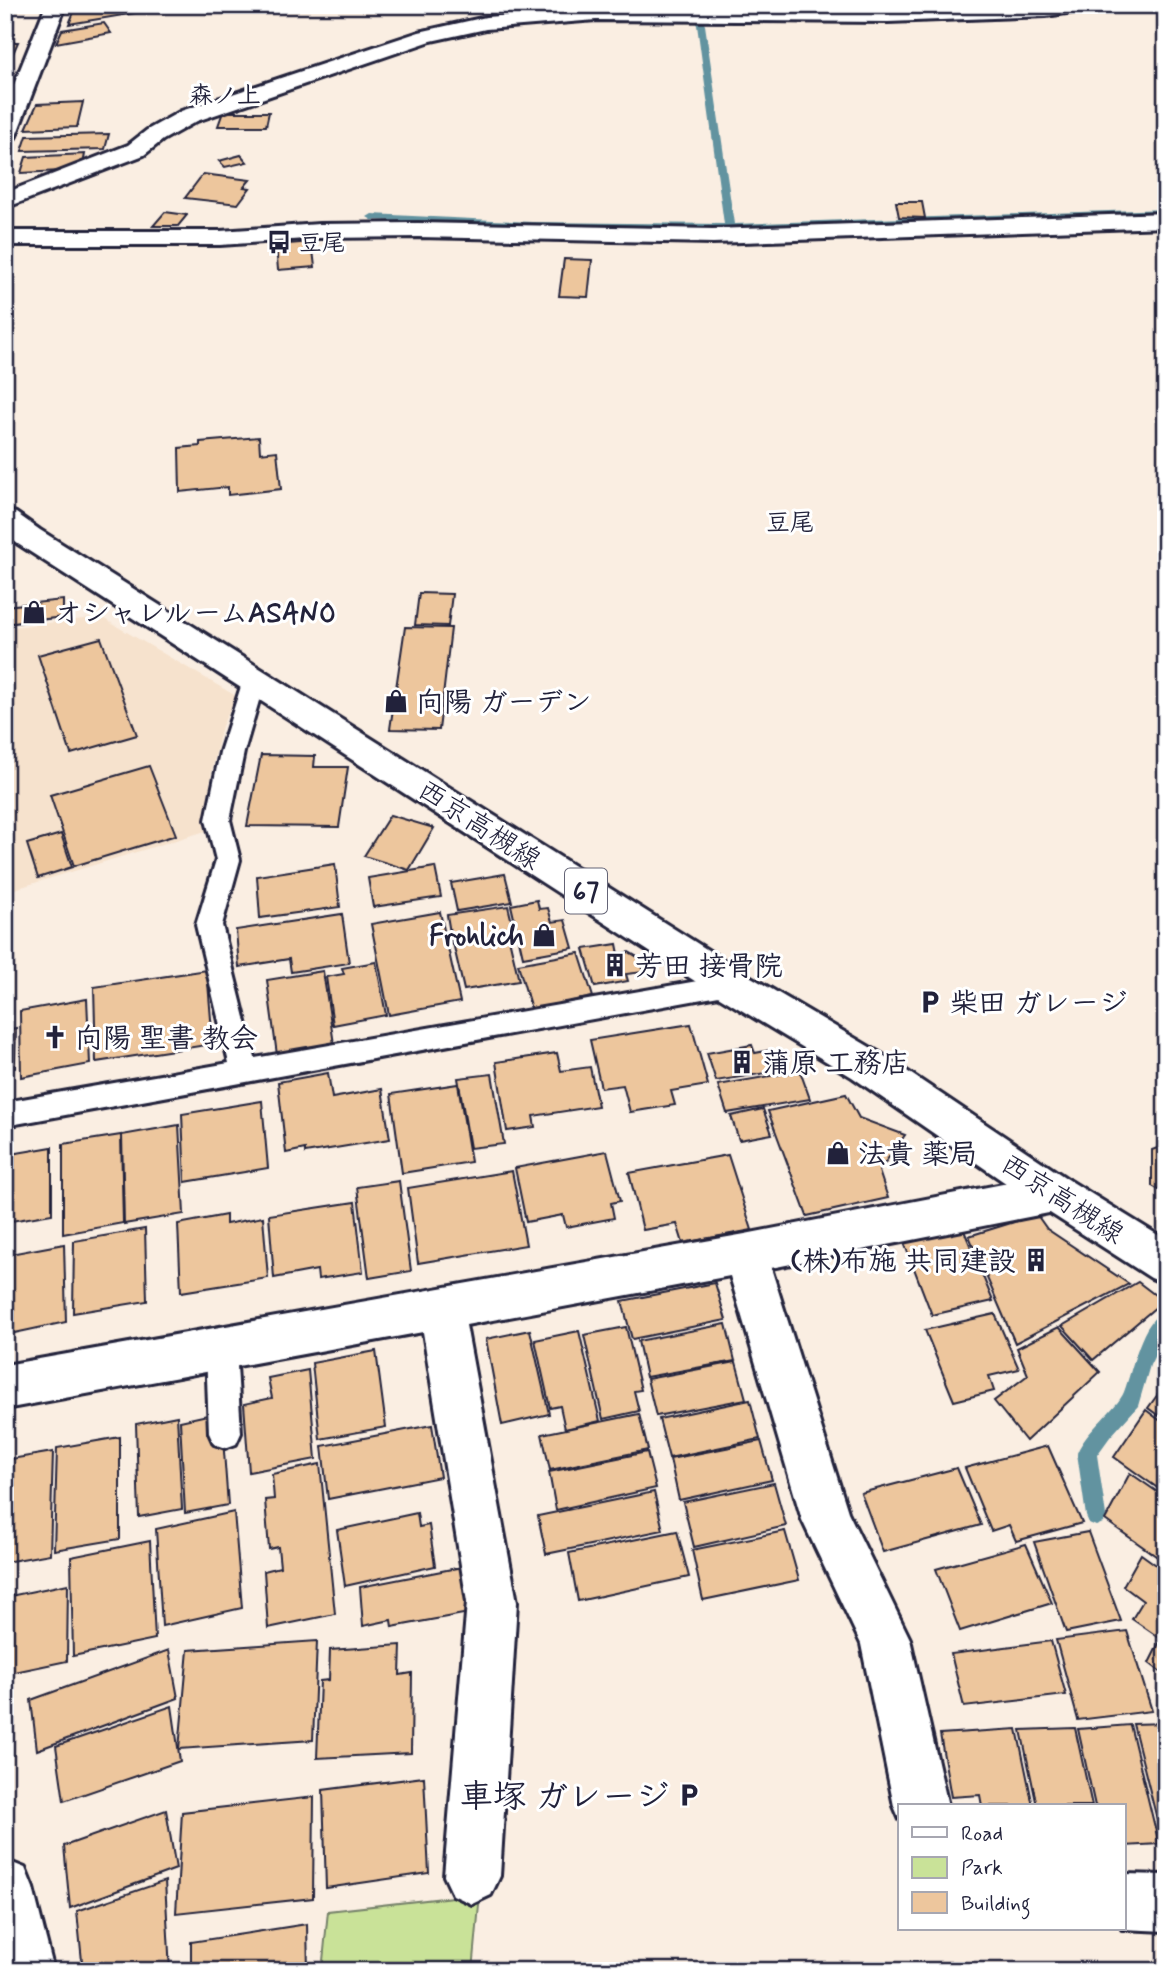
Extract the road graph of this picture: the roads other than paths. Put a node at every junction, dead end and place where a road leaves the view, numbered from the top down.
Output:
1 (57, 5) edge
2 (511, 5) edge
3 (1080, 5) edge
4 (486, 23) junction
5 (8, 125) edge
6 (5, 201) edge
7 (1166, 220) edge
8 (5, 238) edge
9 (5, 519) edge
10 (254, 680) junction
11 (732, 985) junction
12 (244, 1070) junction
13 (5, 1114) edge
14 (1054, 1193) junction
15 (745, 1254) junction
16 (1166, 1264) edge
17 (441, 1307) junction
18 (221, 1349) junction
19 (5, 1387) edge
20 (225, 1433) dead end
21 (921, 1804) edge
22 (472, 1876) dead end
23 (5, 1888) edge
24 (1126, 1902) edge
25 (1166, 1903) edge
26 (26, 1971) edge

1 - 5 street
2 - 4 street
3 - 4 street
4 - 6 street
7 - 8 street
9 - 10 street, 西京高槻線 / 67
10 - 11 street, 西京高槻線 / 67
10 - 12 lane
11 - 12 lane
11 - 14 street, 西京高槻線 / 67
12 - 13 lane
14 - 15 street
14 - 16 street, 西京高槻線 / 67
15 - 17 street
15 - 21 street
17 - 18 street
17 - 22 street
18 - 19 street
18 - 20 lane
23 - 26 street
24 - 25 street

